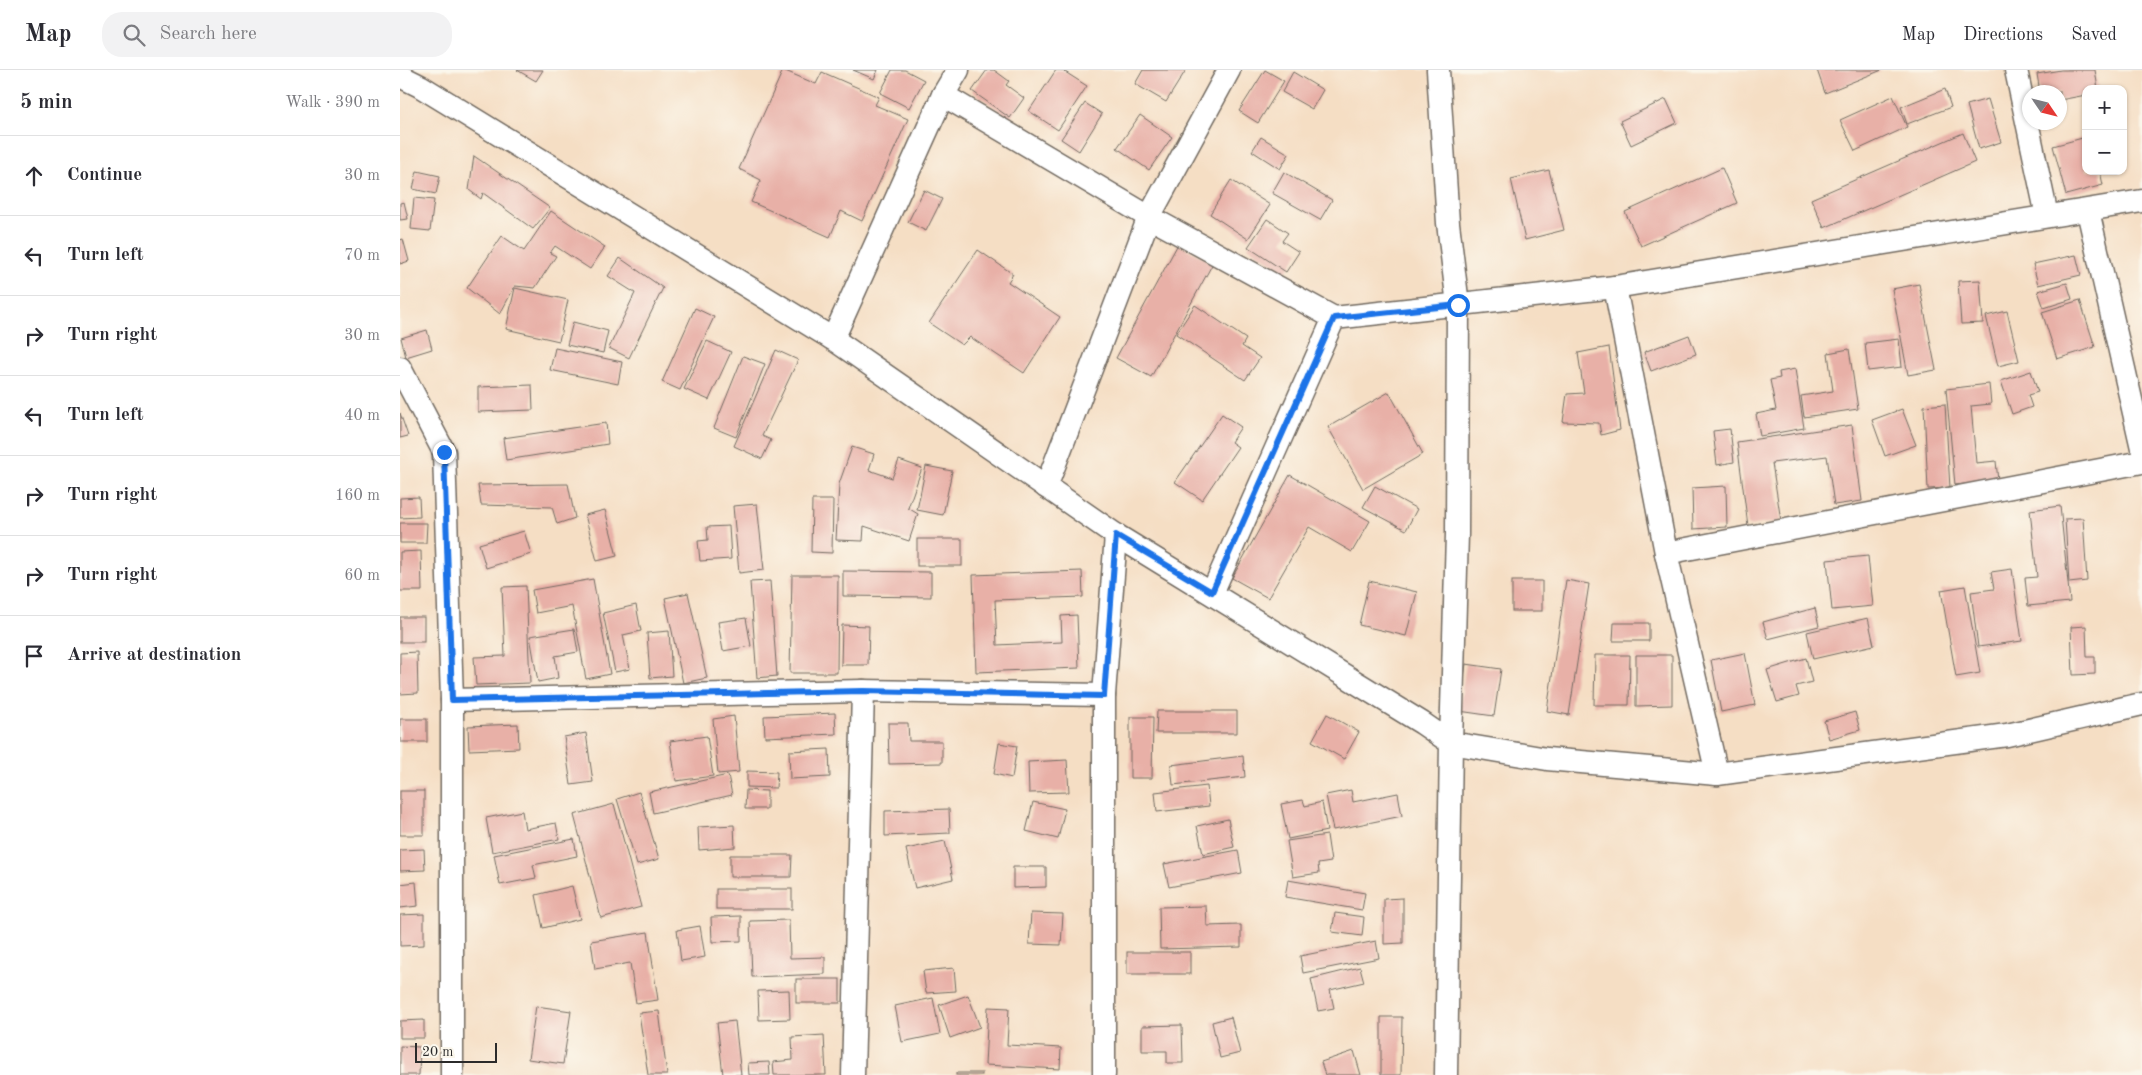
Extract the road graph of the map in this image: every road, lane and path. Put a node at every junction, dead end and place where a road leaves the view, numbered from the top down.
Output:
1 (958, 70) edge
2 (1229, 70) edge
3 (1438, 70) edge
4 (2016, 70) edge
5 (400, 76) edge
6 (943, 95) junction
7 (2142, 201) edge
8 (2088, 211) junction
9 (2047, 216) junction
10 (1149, 217) junction
11 (1615, 287) junction
12 (1458, 305) junction
13 (1334, 318) junction
14 (832, 339) junction
15 (400, 368) edge
16 (2142, 448) edge
17 (2142, 462) edge
18 (1046, 487) junction
19 (1116, 535) junction
20 (1666, 553) junction
21 (1212, 592) junction
22 (863, 691) junction
23 (1104, 696) junction
24 (452, 700) junction
25 (2142, 704) edge
26 (1451, 744) junction
27 (1717, 774) junction
28 (452, 1075) edge
29 (853, 1075) edge
30 (1104, 1075) edge
31 (1446, 1075) edge

1 - 6 street
2 - 10 street
3 - 12 street
4 - 9 street
5 - 14 street
6 - 10 street
6 - 14 street
7 - 8 street
8 - 9 street
8 - 16 street
9 - 11 street
10 - 13 street
10 - 18 street
11 - 12 street
11 - 20 street
12 - 13 street
12 - 26 street
13 - 21 street
14 - 18 street
15 - 24 street
17 - 20 street
18 - 19 street
19 - 21 street
19 - 23 street
20 - 27 street
21 - 26 street
22 - 23 street
22 - 24 street
22 - 29 street
23 - 30 street
24 - 28 street
25 - 27 street
26 - 27 street
26 - 31 street

